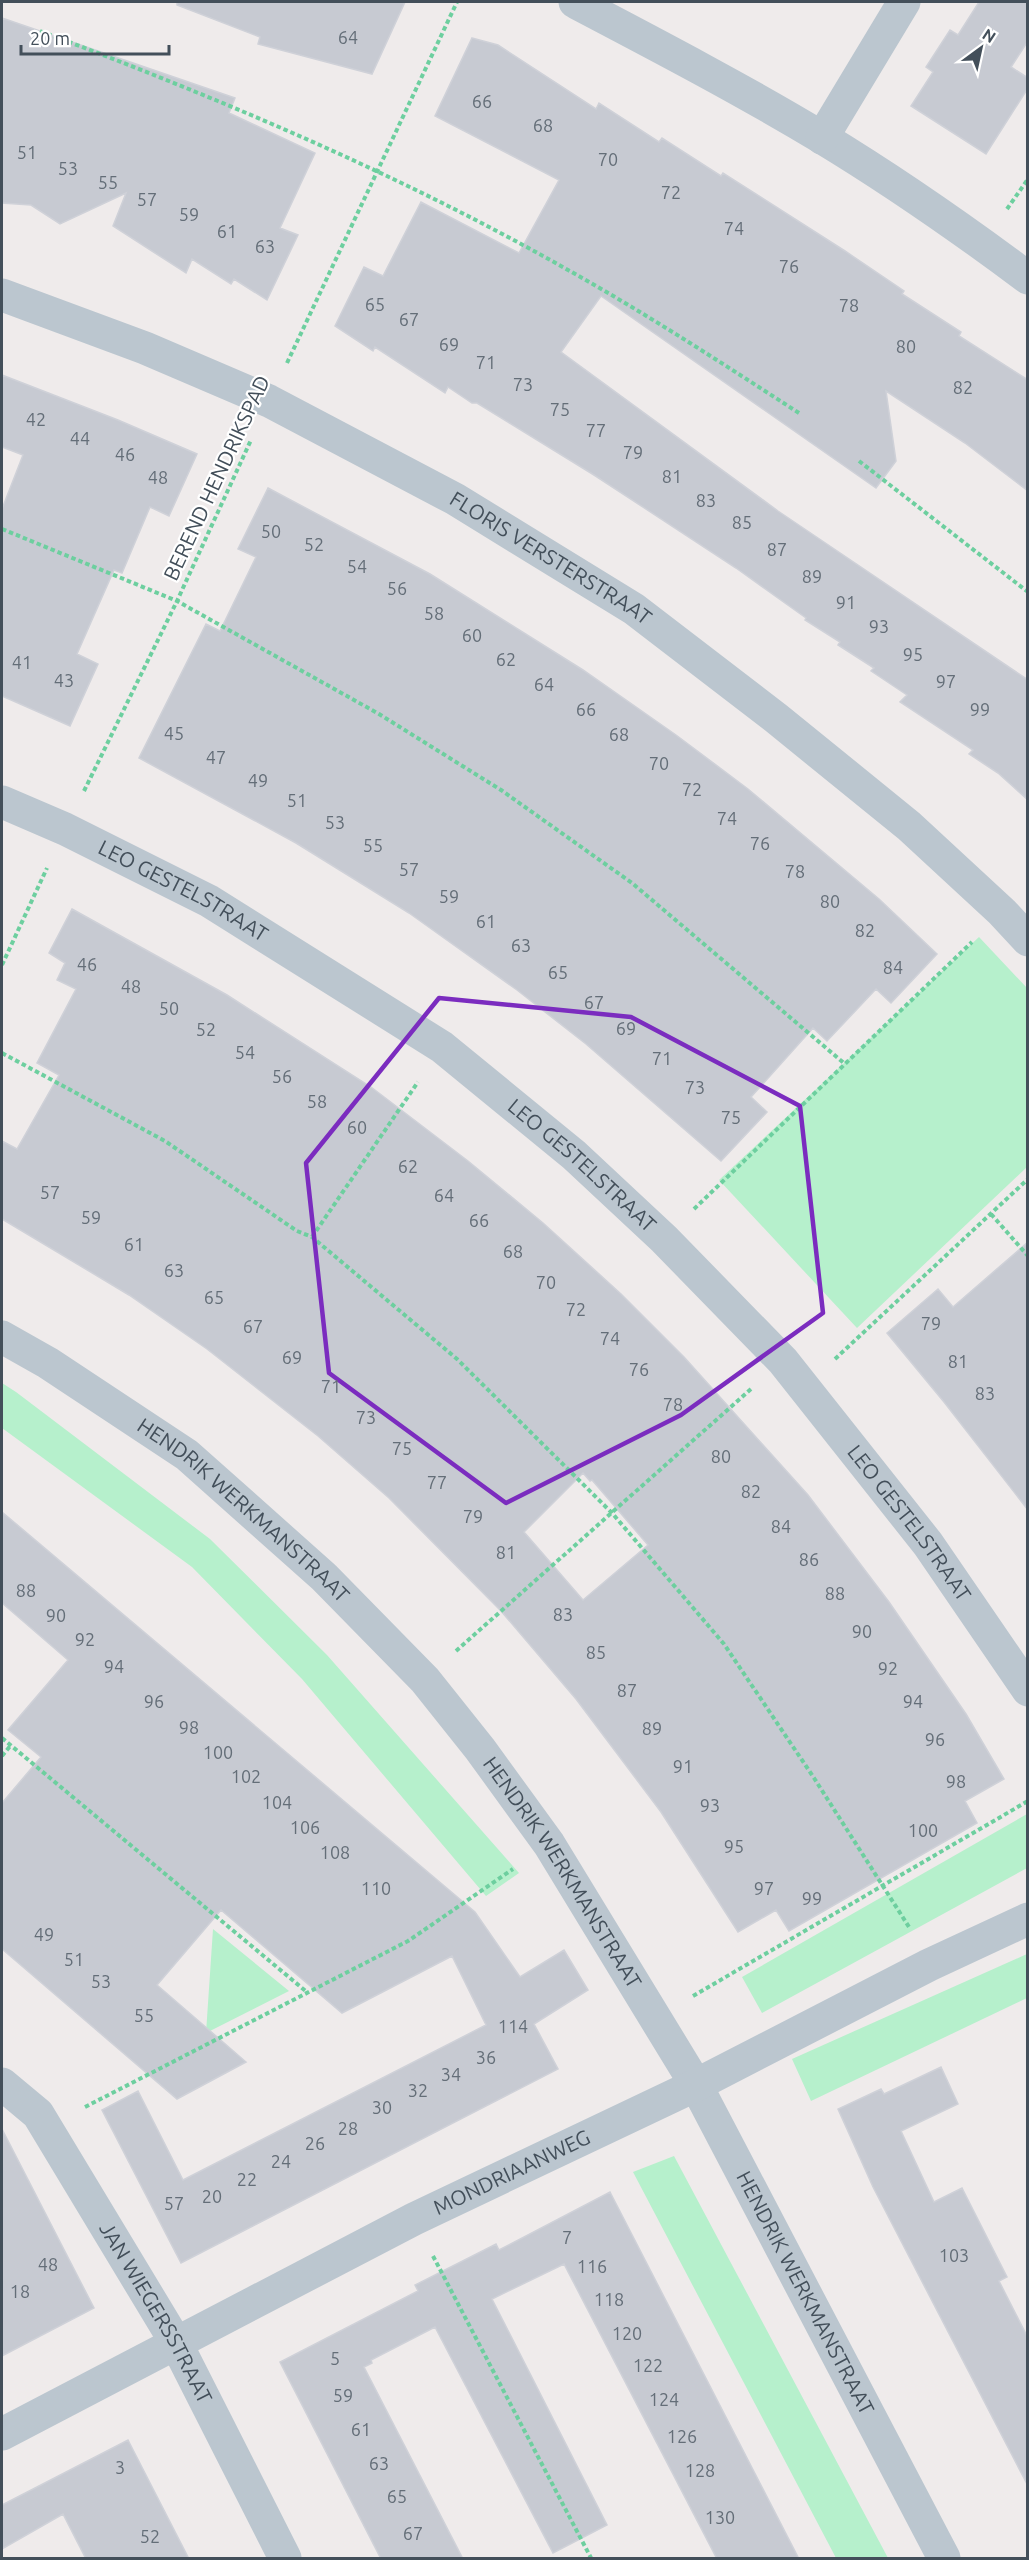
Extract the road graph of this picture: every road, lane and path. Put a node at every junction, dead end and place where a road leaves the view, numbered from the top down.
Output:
1 (457, 2) edge
2 (575, 2) edge
3 (904, 2) edge
4 (40, 31) dead end
5 (822, 138) junction
6 (377, 171) junction
7 (1028, 278) edge
8 (2, 295) edge
9 (268, 401) junction
10 (799, 413) dead end
11 (859, 461) dead end
12 (2, 529) edge
13 (1028, 592) edge
14 (177, 601) junction
15 (2, 802) edge
16 (65, 829) junction
17 (1002, 912) junction
18 (1028, 940) edge
19 (2, 965) edge
20 (442, 1047) junction
21 (2, 1053) edge
22 (845, 1064) junction
23 (1028, 1179) edge
24 (991, 1214) junction
25 (312, 1237) junction
26 (664, 1239) junction
27 (1028, 1256) edge
28 (2, 1337) edge
29 (783, 1361) junction
30 (804, 1387) junction
31 (612, 1513) junction
32 (425, 1680) junction
33 (1028, 1690) edge
34 (2, 1738) edge
35 (10, 1745) junction
36 (2, 1756) edge
37 (1028, 1801) edge
38 (549, 1845) junction
39 (884, 1886) junction
40 (1028, 1919) edge
41 (929, 1965) junction
42 (308, 1993) junction
43 (656, 2018) junction
44 (2, 2084) edge
45 (696, 2085) junction
46 (47, 2127) junction
47 (414, 2219) junction
48 (175, 2342) junction
49 (2, 2434) edge
50 (285, 2559) edge
51 (591, 2559) edge
52 (944, 2559) edge

1 - 6 path, BEREND HENDRIKSPAD
2 - 5 street
3 - 5 street
4 - 6 path
5 - 7 street
6 - 9 path, BEREND HENDRIKSPAD
6 - 10 path
8 - 9 street, FLORIS VERSTERSTRAAT
9 - 14 path, BEREND HENDRIKSPAD
9 - 17 street, FLORIS VERSTERSTRAAT
11 - 13 path
12 - 14 path
14 - 16 path, BEREND HENDRIKSPAD
14 - 22 path
15 - 16 street, LEO GESTELSTRAAT
16 - 19 path, BEREND HENDRIKSPAD
16 - 20 street, LEO GESTELSTRAAT
17 - 18 street, FLORIS VERSTERSTRAAT
17 - 22 path
20 - 25 path
20 - 26 street, LEO GESTELSTRAAT
21 - 25 path
22 - 26 path
23 - 24 path
24 - 27 path
24 - 30 path
25 - 31 path
26 - 29 street, LEO GESTELSTRAAT
28 - 32 street, HENDRIK WERKMANSTRAAT
29 - 30 street, LEO GESTELSTRAAT
29 - 31 path
30 - 33 street, LEO GESTELSTRAAT
31 - 32 path
31 - 39 path
32 - 38 street, HENDRIK WERKMANSTRAAT
34 - 35 path
35 - 36 path
35 - 42 path
37 - 39 path
38 - 42 path
38 - 43 street, HENDRIK WERKMANSTRAAT
39 - 41 path
39 - 43 path
40 - 41 street, MONDRIAANWEG
41 - 45 street, MONDRIAANWEG
42 - 46 path
43 - 45 street, HENDRIK WERKMANSTRAAT
44 - 46 street, JAN WIEGERSSTRAAT
45 - 47 street, MONDRIAANWEG
45 - 52 street, HENDRIK WERKMANSTRAAT
46 - 48 street, JAN WIEGERSSTRAAT
47 - 48 street, MONDRIAANWEG
47 - 51 path
48 - 49 street, MONDRIAANWEG
48 - 50 street, JAN WIEGERSSTRAAT

